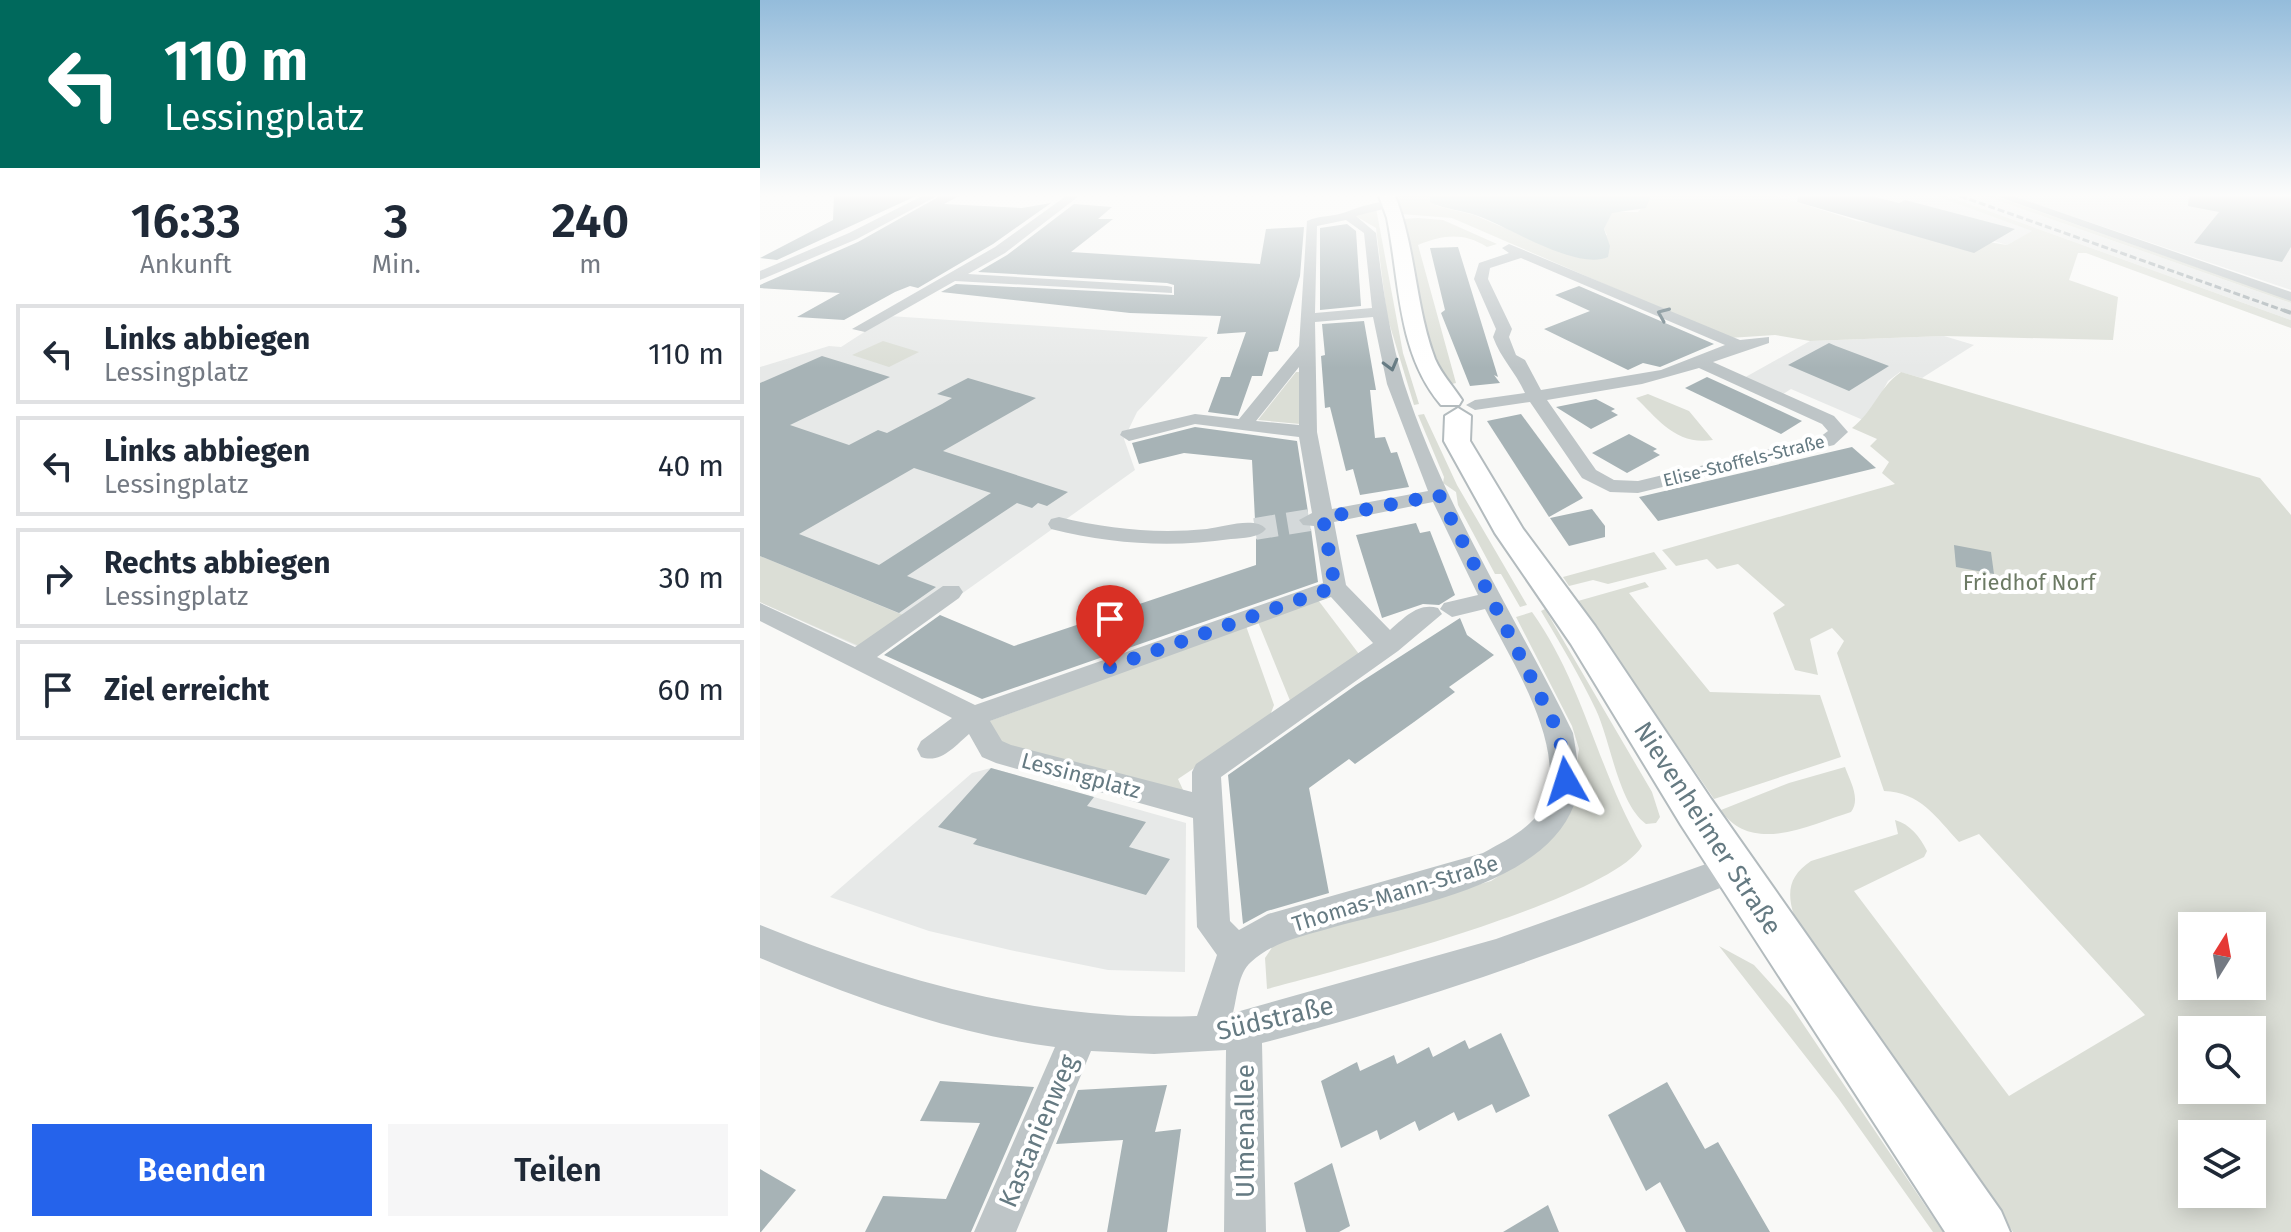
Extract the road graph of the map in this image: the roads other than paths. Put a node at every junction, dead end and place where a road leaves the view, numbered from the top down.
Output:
1 (808, 253) edge
2 (993, 253) edge
3 (1310, 253) edge
4 (1372, 253) edge
5 (1401, 253) edge
6 (1521, 253) edge
7 (1523, 253) edge
8 (2167, 253) edge
9 (760, 276) edge
10 (953, 277) junction
11 (1167, 290) dead end
12 (2291, 297) edge
13 (1378, 312) junction
14 (1307, 326) junction
15 (860, 329) dead end
16 (1763, 340) dead end
17 (1735, 344) junction
18 (1702, 363) junction
19 (1535, 396) junction
20 (1461, 407) junction
21 (1243, 425) junction
22 (1308, 432) junction
23 (1129, 435) dead end
24 (1439, 495) junction
25 (1059, 524) dead end
26 (1320, 526) junction
27 (1255, 529) tunnel mouth
28 (1335, 587) junction
29 (951, 592) dead end
30 (1493, 599) junction
31 (760, 611) edge
32 (1389, 645) junction
33 (858, 658) junction
34 (973, 716) junction
35 (931, 749) dead end
36 (1208, 809) junction
37 (1734, 868) junction
38 (760, 941) edge
39 (1236, 952) junction
40 (1081, 1031) junction
41 (1227, 1032) junction
42 (995, 1232) edge
43 (1245, 1232) edge
44 (1980, 1232) edge

1 - 9 street
2 - 10 street
3 - 14 street
4 - 13 street, Thomas-Mann-Straße
5 - 20 main road, Nievenheimer Straße
6 -> 19 street
17 -> 7 street
8 - 12 street
10 - 11 street
10 - 15 street
13 - 14 street
13 -> 24 street, Thomas-Mann-Straße
14 - 21 street
14 - 22 street
16 - 17 street
17 - 18 street
18 - 19 street
18 - 19 street, Elise-Stoffels-Straße
19 - 20 street
20 - 37 main road, Nievenheimer Straße
21 - 22 street
21 - 23 street
22 - 26 street
24 - 26 street
24 - 30 street, Thomas-Mann-Straße
25 - 27 street
26 - 28 street
28 - 32 street
28 - 34 street
29 - 33 street
30 - 32 street
30 - 39 street, Thomas-Mann-Straße
31 - 33 street
32 - 36 street
33 - 34 street
34 - 35 street
34 - 36 street, Lessingplatz
36 - 39 street
37 - 41 street, Südstraße
37 - 44 main road, Nievenheimer Straße
38 - 40 street, Südstraße
39 - 41 street
40 - 41 street, Südstraße
40 - 42 street, Kastanienweg
41 - 43 street, Ulmenallee

